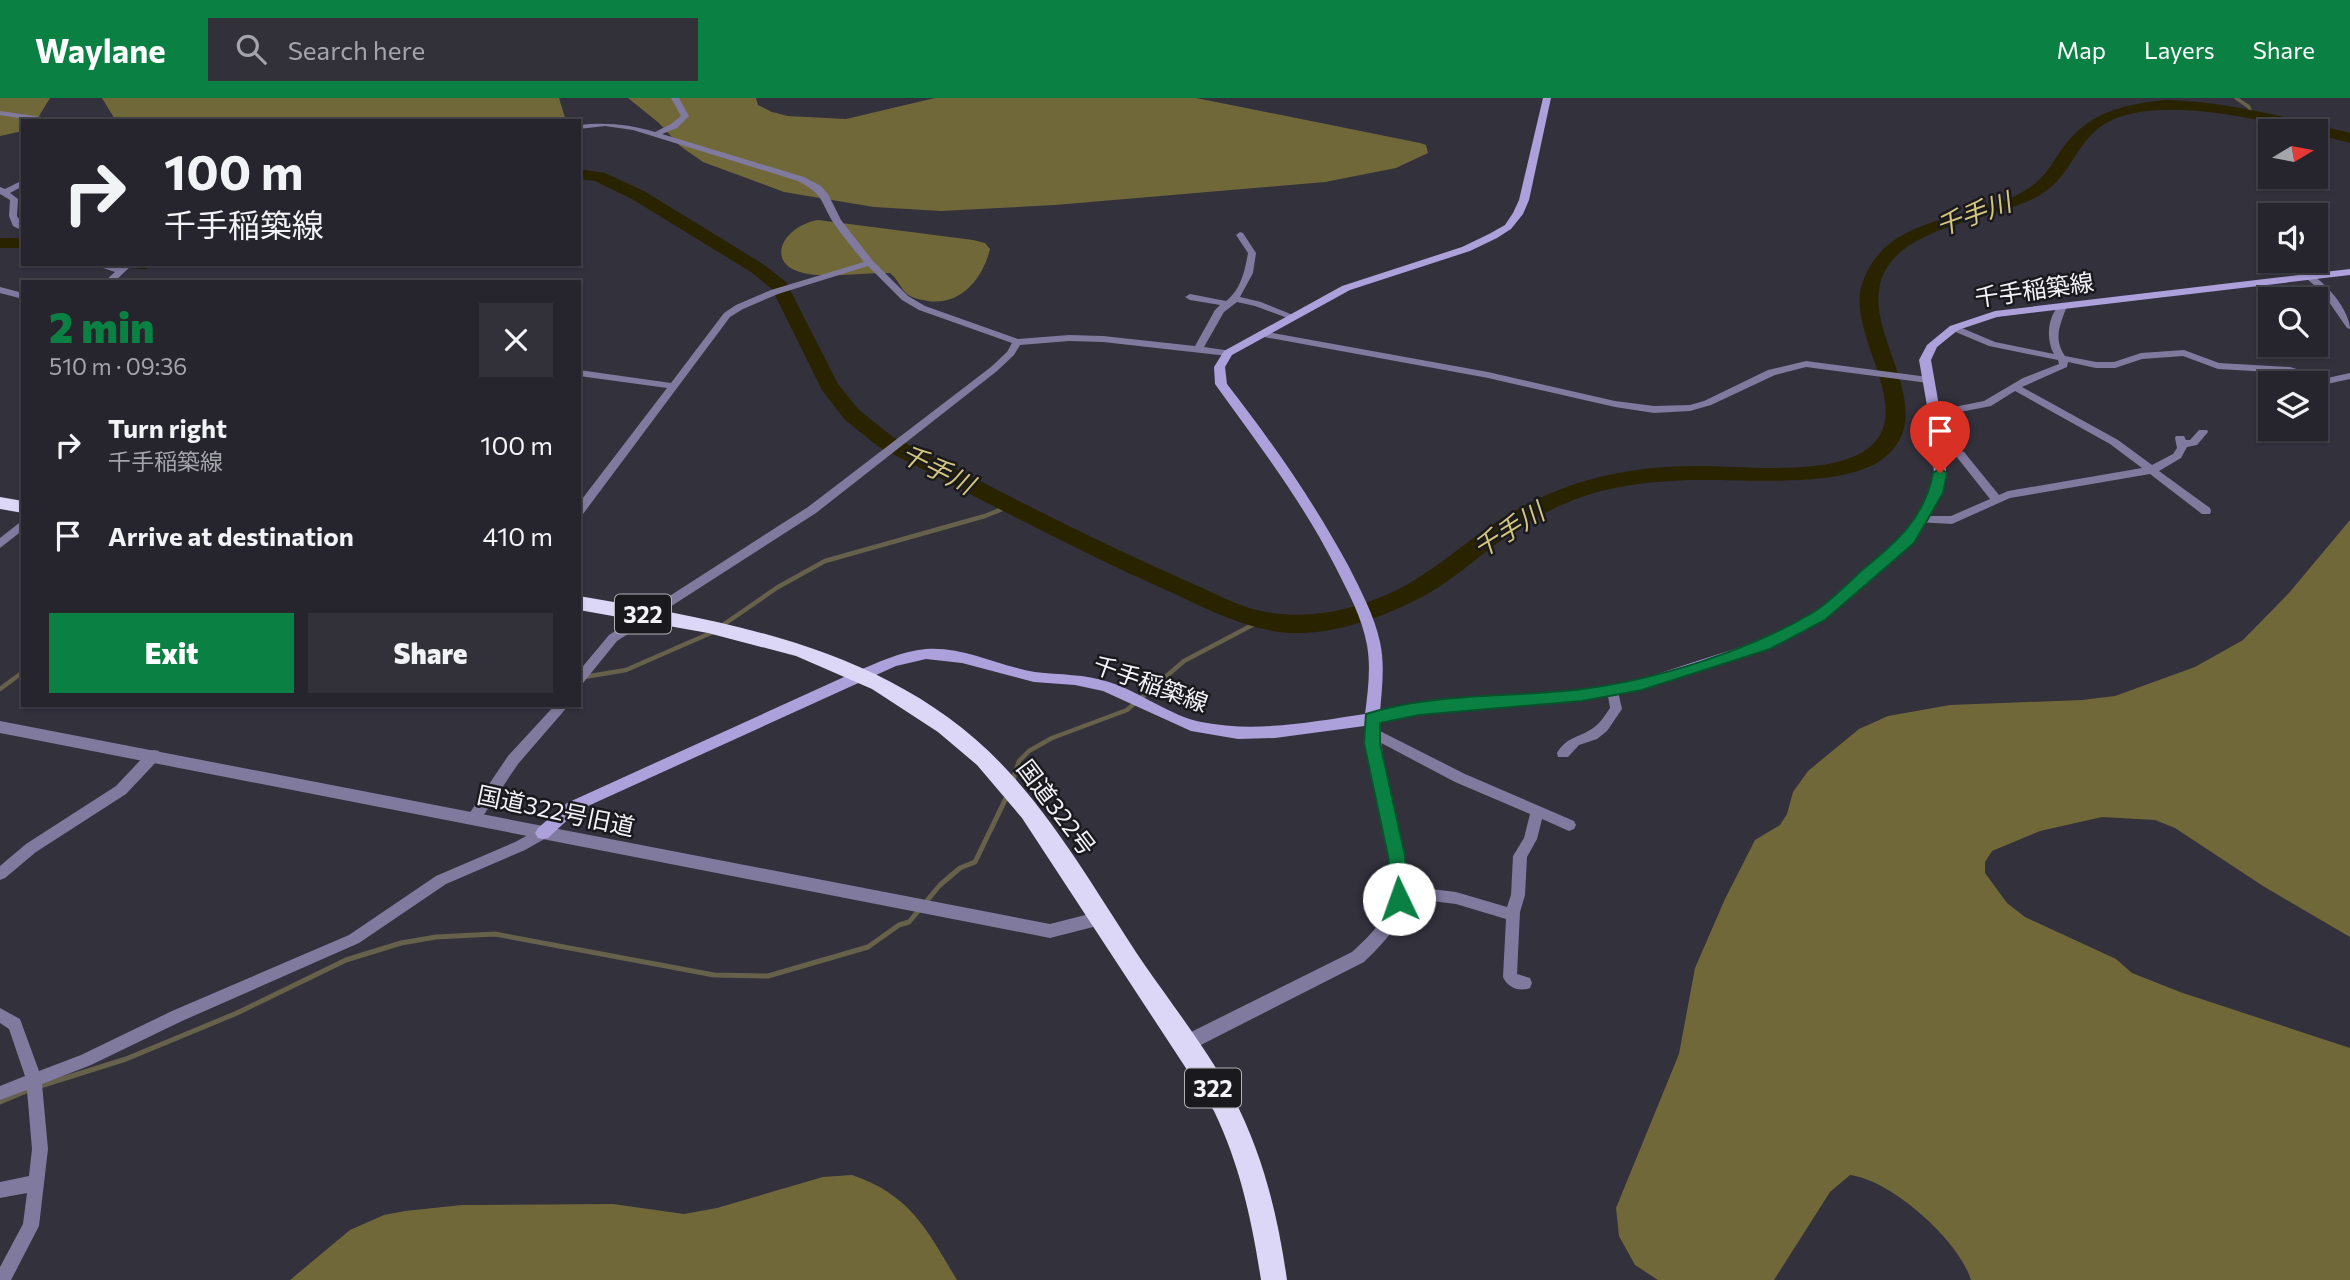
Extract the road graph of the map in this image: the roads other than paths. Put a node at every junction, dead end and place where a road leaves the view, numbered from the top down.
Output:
1 (675, 98) edge
2 (1547, 98) edge
3 (0, 113) edge
4 (41, 119) edge
5 (581, 127) edge
6 (654, 135) junction
7 (21, 183) edge
8 (3, 191) edge
9 (21, 227) edge
10 (1240, 235) dead end
11 (870, 263) junction
12 (126, 268) edge
13 (2350, 272) edge
14 (2310, 277) junction
15 (111, 280) edge
16 (792, 288) joint
17 (0, 290) edge
18 (21, 295) edge
19 (1190, 297) dead end
20 (1232, 301) junction
21 (2062, 306) junction
22 (1293, 317) junction
23 (2350, 326) edge
24 (1954, 328) junction
25 (1262, 334) junction
26 (1017, 342) junction
27 (1198, 350) junction
28 (1228, 353) junction
29 (2063, 359) junction
30 (581, 373) edge
31 (2350, 376) edge
32 (1928, 380) junction
33 (674, 386) junction
34 (2014, 387) junction
35 (1934, 414) junction
36 (2203, 432) dead end
37 (904, 439) joint
38 (1937, 441) junction
39 (2152, 470) junction
40 (1996, 499) junction
41 (0, 503) edge
42 (21, 507) edge
43 (581, 508) edge
44 (2206, 511) dead end
45 (1921, 519) junction
46 (21, 526) edge
47 (0, 544) edge
48 (581, 603) edge
49 (646, 614) junction
50 (860, 676) junction
51 (581, 678) edge
52 (1613, 690) junction
53 (561, 707) edge
54 (1372, 725) junction
55 (0, 727) edge
56 (1563, 753) dead end
57 (154, 755) junction
58 (1537, 811) junction
59 (474, 818) junction
60 (1569, 825) dead end
61 (543, 833) junction
62 (0, 874) edge
63 (1399, 891) junction
64 (1513, 915) junction
65 (1101, 918) junction
66 (1525, 983) dead end
67 (0, 1015) edge
68 (1185, 1044) junction
69 (34, 1079) junction
70 (0, 1093) edge
71 (37, 1183) junction
72 (0, 1189) edge
73 (2, 1280) edge
74 (1274, 1280) edge

1 - 6 street
2 - 22 main road
3 - 4 street
5 - 6 street
6 - 11 street
7 - 8 street
8 - 9 street
10 - 20 street
11 - 16 street
11 - 26 street
12 - 15 street
13 - 14 main road, 千手稲築線
14 - 21 main road, 千手稲築線
14 - 23 street
16 - 33 street
17 - 18 street
19 - 20 street
20 - 22 street
20 - 27 street
21 - 24 main road, 千手稲築線
21 - 29 street
22 - 25 main road
24 - 29 street
24 - 32 main road, 千手稲築線
25 - 28 main road
25 - 32 street
26 - 27 street
26 - 37 street
27 - 28 street
28 - 54 main road
29 - 31 street
29 - 34 street
30 - 33 street
32 - 35 main road, 千手稲築線
33 - 43 street
34 - 35 street
34 - 39 street
35 - 38 main road, 千手稲築線
36 - 39 street
37 - 49 street
38 - 40 street
38 - 45 main road, 千手稲築線
39 - 40 street
39 - 44 street
40 - 45 street
41 - 42 highway
45 - 52 main road, 千手稲築線
46 - 47 street
48 - 49 highway, 国道322号 / 322
49 - 50 highway, 国道322号 / 322
49 - 51 street
50 - 54 main road, 千手稲築線
50 - 61 main road, 千手稲築線
50 - 65 highway, 国道322号 / 322
52 - 54 main road, 千手稲築線
52 - 56 street
53 - 59 street
54 - 58 street
54 - 63 street
55 - 57 street, 国道322号旧道
57 - 59 street, 国道322号旧道
57 - 62 street
58 - 60 street
58 - 64 street
59 - 61 street, 国道322号旧道
61 - 65 street, 国道322号旧道
61 - 69 street
63 - 64 street
63 - 68 street
64 - 66 street
65 - 68 highway, 国道322号 / 322
67 - 69 street
68 - 74 highway, 国道322号 / 322
69 - 70 street
69 - 71 street
71 - 72 street
71 - 73 street

